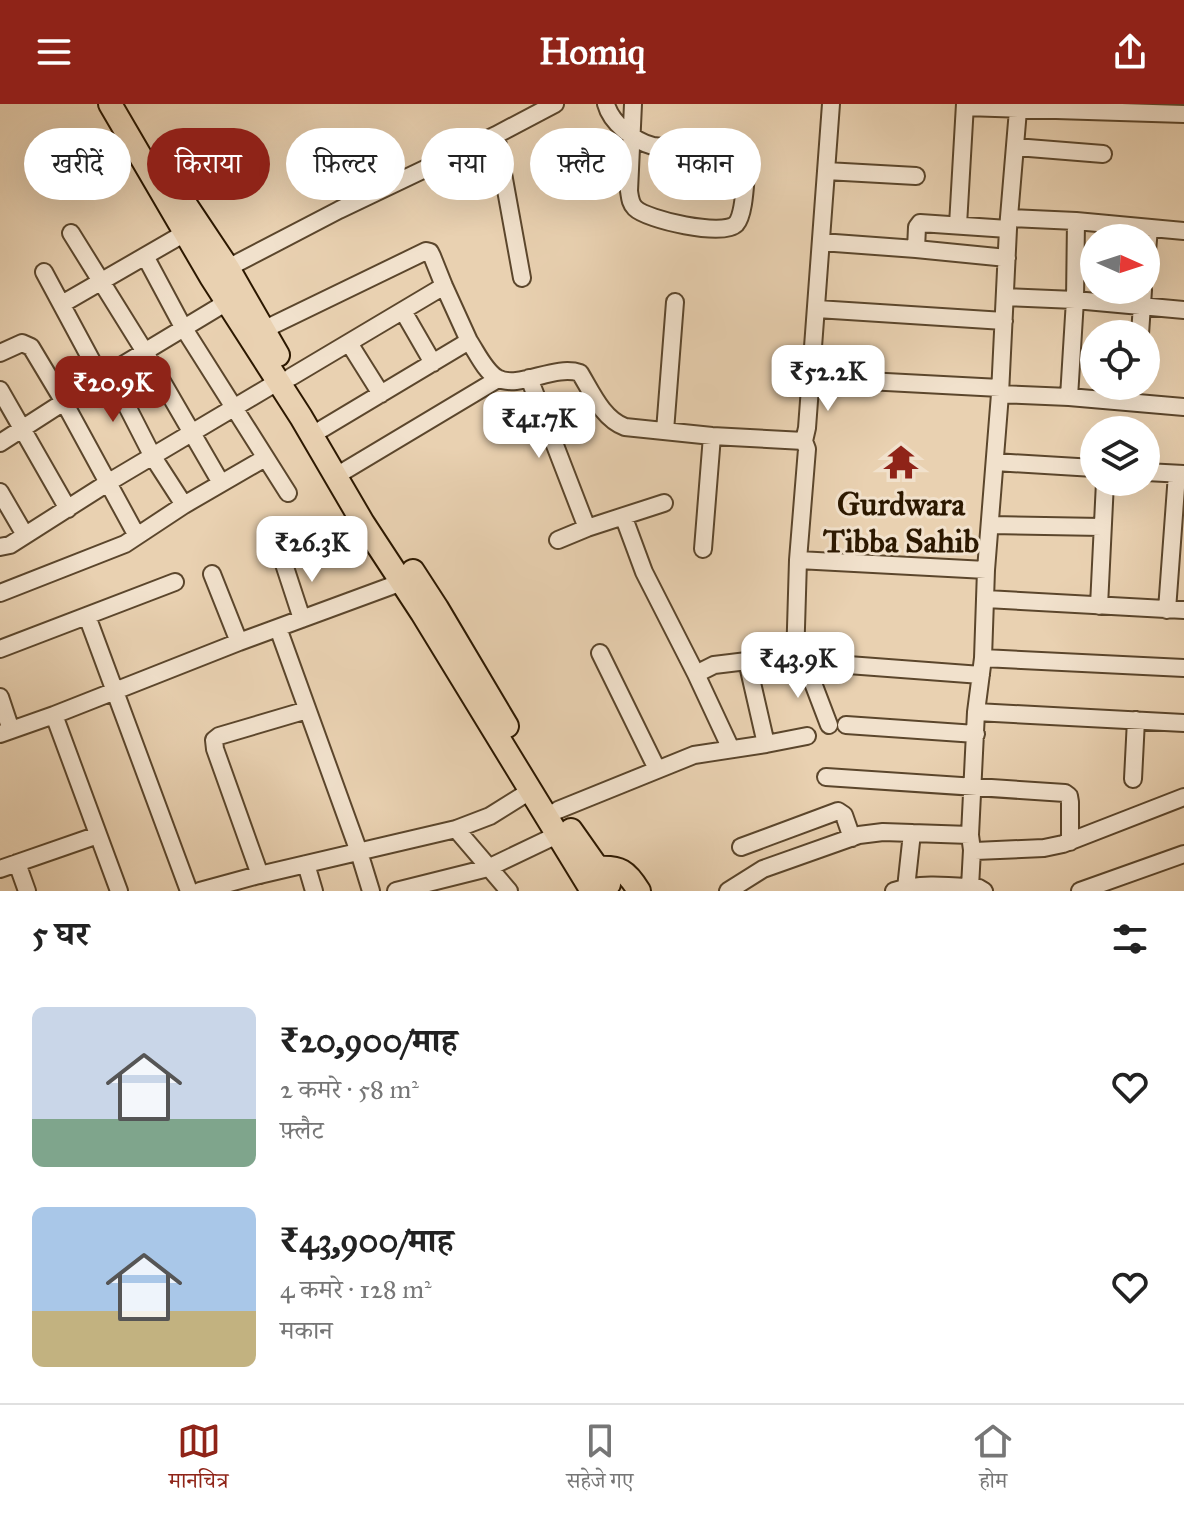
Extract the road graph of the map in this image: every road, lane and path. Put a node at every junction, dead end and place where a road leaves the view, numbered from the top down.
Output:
1 (110, 104) edge
2 (124, 104) edge
3 (555, 104) edge
4 (606, 104) edge
5 (633, 104) edge
6 (831, 104) edge
7 (965, 106) edge
8 (1018, 110) junction
9 (1184, 114) edge
10 (509, 128) edge
11 (624, 128) edge
12 (631, 128) edge
13 (631, 134) joint
14 (1015, 147) junction
15 (1103, 154) dead end
16 (421, 171) edge
17 (826, 171) junction
18 (916, 176) dead end
19 (508, 200) edge
20 (1076, 221) junction
21 (1009, 223) junction
22 (1107, 224) edge
23 (958, 225) junction
24 (1160, 229) edge
25 (1184, 231) edge
26 (71, 233) dead end
27 (185, 233) junction
28 (821, 242) junction
29 (916, 249) junction
30 (145, 256) junction
31 (1007, 258) junction
32 (44, 272) dead end
33 (220, 272) junction
34 (522, 278) dead end
35 (101, 281) junction
36 (444, 286) junction
37 (1005, 297) junction
38 (1075, 300) junction
39 (1080, 300) edge
40 (227, 302) junction
41 (675, 302) dead end
42 (1160, 303) edge
43 (62, 304) junction
44 (817, 309) junction
45 (1184, 310) edge
46 (403, 311) junction
47 (1004, 321) junction
48 (183, 327) junction
49 (263, 330) junction
50 (469, 341) junction
51 (349, 343) junction
52 (145, 352) junction
53 (0, 353) edge
54 (433, 363) junction
55 (105, 376) junction
56 (529, 378) junction
57 (810, 378) junction
58 (285, 379) junction
59 (498, 379) junction
60 (0, 390) edge
61 (1000, 391) junction
62 (381, 394) junction
63 (1069, 397) junction
64 (1080, 397) edge
65 (1158, 400) edge
66 (64, 402) junction
67 (1184, 407) edge
68 (233, 408) junction
69 (22, 429) junction
70 (322, 429) junction
71 (665, 431) junction
72 (192, 434) junction
73 (712, 436) junction
74 (804, 441) junction
75 (0, 443) edge
76 (153, 457) junction
77 (265, 458) junction
78 (995, 462) junction
79 (1080, 467) edge
80 (342, 473) junction
81 (1160, 473) edge
82 (1181, 474) edge
83 (109, 482) junction
84 (221, 483) junction
85 (0, 492) edge
86 (288, 493) dead end
87 (1104, 496) edge
88 (664, 503) dead end
89 (184, 505) junction
90 (68, 509) junction
91 (624, 518) junction
92 (991, 525) junction
93 (1102, 527) junction
94 (587, 528) junction
95 (25, 535) junction
96 (137, 536) junction
97 (558, 540) dead end
98 (0, 547) edge
99 (703, 549) dead end
100 (798, 560) junction
101 (283, 561) dead end
102 (986, 570) junction
103 (212, 574) dead end
104 (175, 582) dead end
105 (402, 582) junction
106 (0, 593) edge
107 (986, 599) junction
108 (1099, 606) junction
109 (1176, 610) edge
110 (87, 616) junction
111 (302, 619) junction
112 (278, 628) junction
113 (239, 642) junction
114 (0, 649) edge
115 (600, 653) dead end
116 (747, 661) junction
117 (800, 661) junction
118 (982, 666) junction
119 (1184, 668) edge
120 (696, 674) junction
121 (114, 691) junction
122 (0, 697) edge
123 (307, 710) junction
124 (976, 712) junction
125 (54, 715) junction
126 (1136, 720) junction
127 (1184, 723) edge
128 (6, 732) edge
129 (976, 734) junction
130 (807, 736) dead end
131 (766, 744) junction
132 (731, 749) junction
133 (657, 769) junction
134 (826, 777) dead end
135 (1133, 779) dead end
136 (972, 786) junction
137 (530, 791) junction
138 (1184, 797) edge
139 (558, 810) junction
140 (456, 829) junction
141 (912, 833) junction
142 (98, 835) junction
143 (557, 835) junction
144 (852, 838) junction
145 (971, 842) junction
146 (1070, 842) junction
147 (741, 847) dead end
148 (359, 852) junction
149 (1184, 854) edge
150 (17, 863) junction
151 (306, 864) junction
152 (488, 868) junction
153 (0, 869) edge
154 (258, 880) edge
155 (615, 887) edge
156 (900, 889) edge
157 (977, 889) edge
158 (27, 891) edge
159 (119, 891) edge
160 (189, 891) edge
161 (200, 891) edge
162 (314, 891) edge
163 (371, 891) edge
164 (396, 891) edge
165 (509, 891) edge
166 (728, 891) edge
167 (1080, 891) edge

1 - 27 highway
2 - 33 highway
3 - 10 street
4 - 11 street
5 - 12 street
6 - 17 street
7 - 8 street
7 - 23 street
8 - 9 street
8 - 14 street
13 - 13 street
14 - 15 street
14 - 21 street
16 - 33 street
17 - 18 street
17 - 28 street
19 - 34 street
20 - 21 street
20 - 22 street
20 - 38 street
21 - 23 street
21 - 31 street
23 - 29 street
24 - 25 street
26 - 35 street
27 - 30 street
27 - 33 highway
28 - 29 street
28 - 44 street
29 - 31 street
30 - 35 street
30 - 48 street
31 - 37 street
32 - 43 street
33 - 40 highway
33 - 49 highway
35 - 43 street
35 - 52 street
36 - 46 street
36 - 49 street
36 - 50 street
37 - 38 street
37 - 47 street
38 - 39 street
38 - 63 street
40 - 48 street
40 - 58 highway
41 - 71 street
42 - 45 street
43 - 55 street
44 - 47 street
44 - 57 street
46 - 51 street
46 - 54 street
47 - 61 street
48 - 52 street
48 - 68 street
49 - 58 highway
50 - 54 street
50 - 59 street
51 - 58 street
51 - 62 street
52 - 55 street
52 - 72 street
53 - 66 street
54 - 62 street
55 - 66 street
55 - 76 street
56 - 59 street
56 - 71 street
56 - 94 street
57 - 61 street
57 - 74 street
58 - 68 street
58 - 70 highway
58 - 80 highway
59 - 80 street
60 - 69 street
61 - 63 street
61 - 78 street
62 - 70 street
63 - 64 street
65 - 67 street
66 - 69 street
66 - 83 street
68 - 72 street
68 - 77 street
69 - 75 street
69 - 90 street
70 - 80 highway
71 - 73 street
72 - 76 street
72 - 84 street
73 - 74 street
73 - 99 street
74 - 100 street
76 - 83 street
76 - 89 street
77 - 84 street
77 - 86 street
78 - 79 street
78 - 92 street
80 - 105 highway
80 - 139 highway
81 - 82 street
82 - 109 street
83 - 90 street
83 - 96 street
84 - 89 street
85 - 95 street
87 - 93 street
88 - 91 street
89 - 96 street
90 - 95 street
91 - 94 street
91 - 120 street
92 - 93 street
92 - 102 street
93 - 108 street
94 - 97 street
95 - 98 street
96 - 106 street
100 - 102 street
100 - 117 street
101 - 111 street
102 - 107 street
103 - 113 street
104 - 110 street
105 - 111 street
105 - 137 highway
107 - 108 street
107 - 118 street
108 - 109 street
110 - 114 street
110 - 121 street
111 - 112 street
112 - 113 street
112 - 123 street
113 - 121 street
115 - 133 street
116 - 117 street
116 - 120 street
116 - 131 street
117 - 118 street
117 - 129 street
118 - 119 street
118 - 124 street
120 - 132 street
121 - 125 street
121 - 160 street
122 - 128 street
123 - 148 street
123 - 154 street
124 - 126 street
124 - 129 street
125 - 128 street
125 - 142 street
126 - 127 street
126 - 135 street
129 - 136 street
130 - 131 street
131 - 132 street
132 - 133 street
133 - 139 street
134 - 136 street
136 - 145 street
136 - 146 street
137 - 140 street
137 - 143 highway
138 - 146 street
139 - 155 highway
140 - 148 street
140 - 152 street
141 - 144 street
141 - 145 street
141 - 156 street
142 - 150 street
142 - 159 street
143 - 152 street
143 - 155 highway
144 - 147 street
144 - 166 street
145 - 146 street
145 - 157 street
148 - 151 street
148 - 163 street
149 - 167 street
150 - 153 street
150 - 158 street
151 - 154 street
151 - 162 street
152 - 164 street
152 - 165 street
154 - 161 street
156 - 157 street

